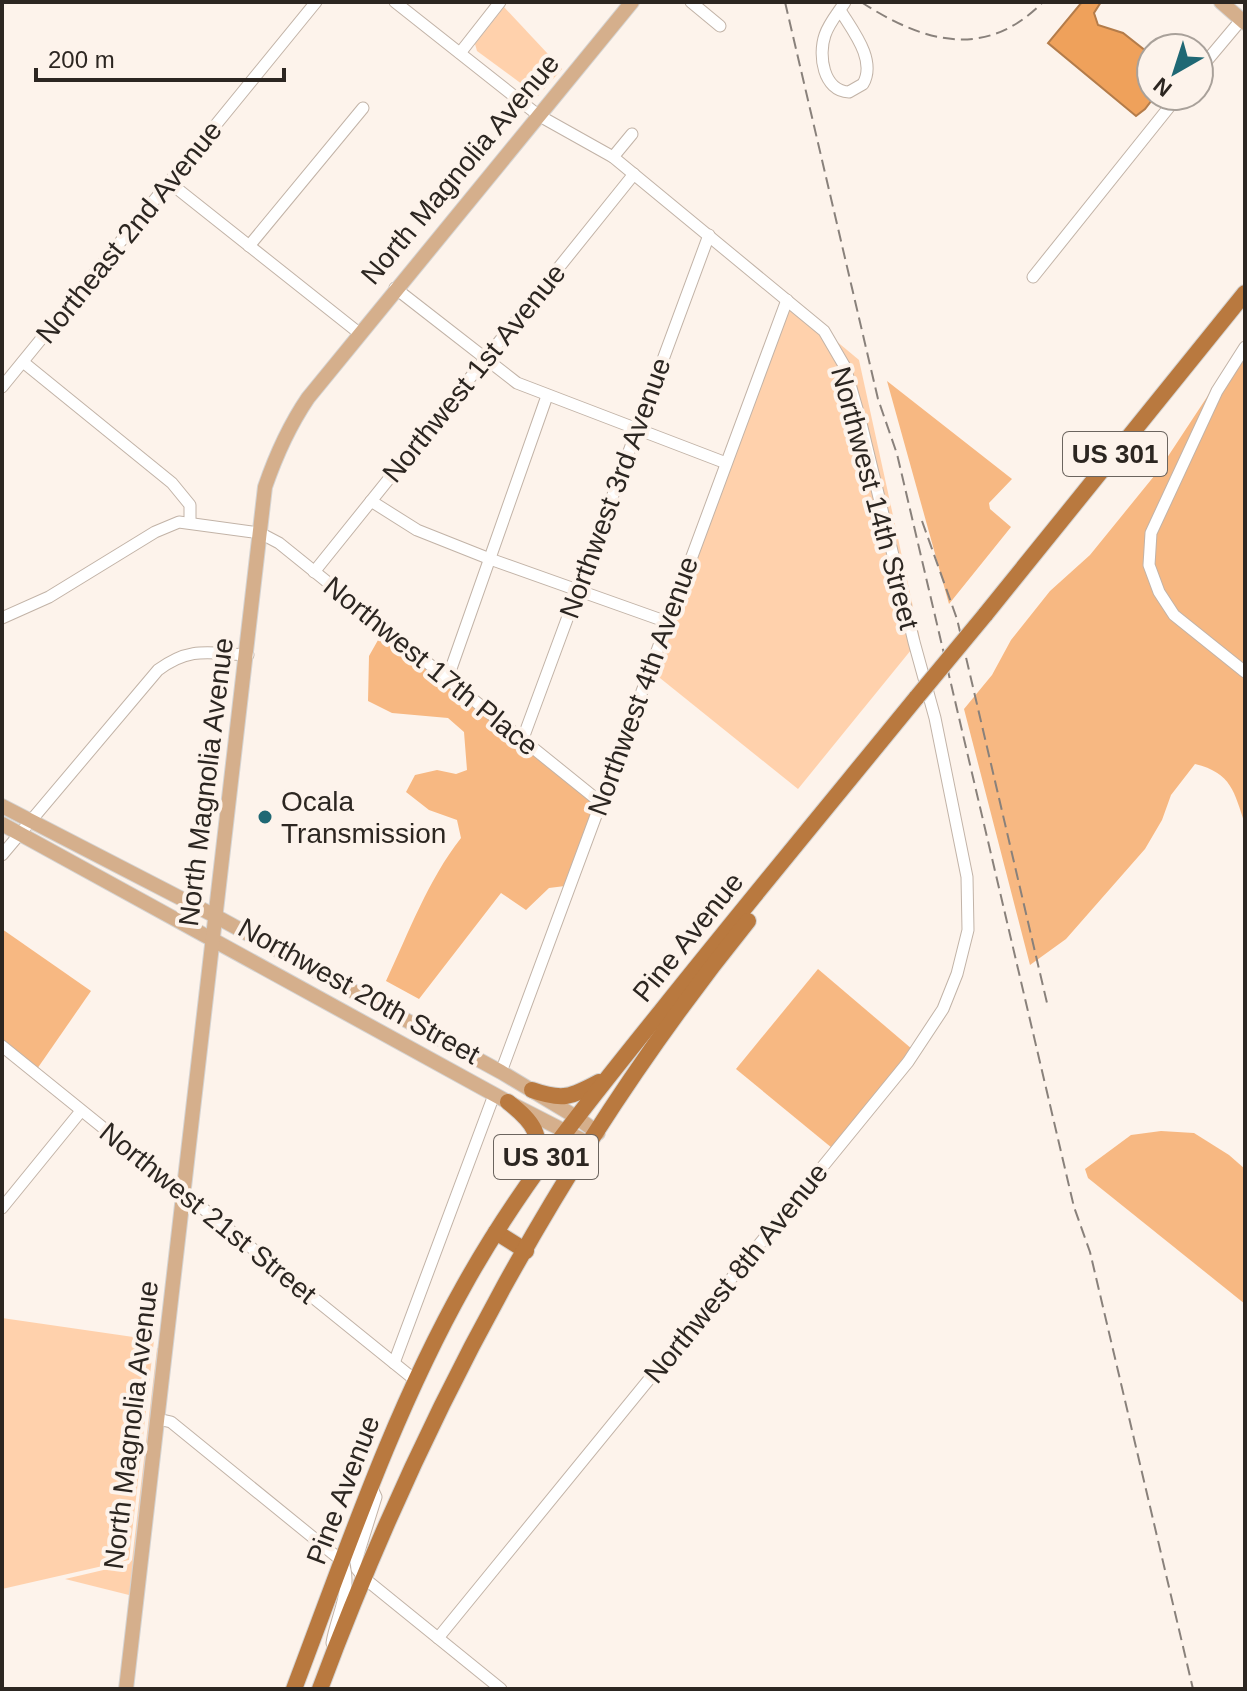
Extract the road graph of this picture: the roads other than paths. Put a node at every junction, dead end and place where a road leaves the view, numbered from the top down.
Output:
1 (316, 2) edge
2 (395, 2) edge
3 (418, 2) edge
4 (500, 2) edge
5 (632, 2) edge
6 (691, 2) edge
7 (1221, 2) edge
8 (843, 6) edge
9 (409, 13) junction
10 (1243, 22) edge
11 (720, 26) dead end
12 (460, 53) junction
13 (1215, 53) edge
14 (363, 108) dead end
15 (1165, 112) edge
16 (538, 115) junction
17 (632, 134) dead end
18 (613, 157) junction
19 (634, 174) junction
20 (170, 183) junction
21 (709, 235) junction
22 (249, 246) junction
23 (1033, 277) dead end
24 (395, 288) junction
25 (1245, 293) edge
26 (787, 300) junction
27 (1245, 310) edge
28 (359, 333) junction
29 (1245, 347) edge
30 (486, 359) junction
31 (23, 362) junction
32 (2, 387) edge
33 (547, 396) junction
34 (637, 428) junction
35 (726, 463) junction
36 (371, 501) junction
37 (190, 522) junction
38 (260, 533) junction
39 (490, 559) junction
40 (314, 572) junction
41 (577, 590) junction
42 (2, 618) edge
43 (986, 622) junction
44 (670, 623) junction
45 (248, 655) junction
46 (1245, 672) edge
47 (447, 680) junction
48 (522, 741) junction
49 (600, 802) junction
50 (2, 806) edge
51 (32, 820) junction
52 (2, 824) edge
53 (20, 834) junction
54 (2, 855) edge
55 (967, 877) joint
56 (217, 917) junction
57 (213, 941) junction
58 (681, 998) junction
59 (447, 1043) junction
60 (2, 1046) edge
61 (406, 1046) junction
62 (501, 1072) junction
63 (607, 1077) junction
64 (532, 1090) junction
65 (501, 1098) junction
66 (81, 1111) junction
67 (571, 1123) junction
68 (594, 1138) junction
69 (538, 1168) junction
70 (185, 1194) junction
71 (2, 1208) edge
72 (496, 1232) junction
73 (526, 1251) junction
74 (394, 1363) junction
75 (415, 1380) junction
76 (158, 1419) junction
77 (371, 1486) junction
78 (342, 1561) junction
79 (364, 1578) junction
80 (438, 1638) junction
81 (328, 1669) junction
82 (126, 1689) edge
83 (294, 1689) edge
84 (320, 1689) edge
85 (501, 1689) edge

1 - 20 street, Northeast 2nd Avenue
2 - 9 street, Northwest 14th Street
3 - 9 street
4 - 12 street
5 - 16 main road, North Magnolia Avenue
6 - 11 street
7 - 10 main road
8 - 8 street
9 - 12 street, Northwest 14th Street
10 - 13 street
12 - 16 street, Northwest 14th Street
14 - 22 street
15 - 23 street
16 - 18 street, Northwest 14th Street
16 - 24 main road, North Magnolia Avenue
17 - 18 street
18 - 19 street, Northwest 14th Street
19 - 21 street, Northwest 14th Street
19 - 30 street, Northwest 1st Avenue
20 - 22 street
20 - 31 street, Northeast 2nd Avenue
21 - 26 street, Northwest 14th Street
21 - 34 street, Northwest 3rd Avenue
22 - 28 street
24 - 28 main road, North Magnolia Avenue
24 - 30 street
25 - 43 highway, Pine Avenue / US 301
26 - 35 street, Northwest 4th Avenue
26 - 55 street, Northwest 14th Street
27 - 43 highway, Pine Avenue / US 301
28 - 38 main road, North Magnolia Avenue
29 - 46 street
30 - 33 street
30 - 36 street, Northwest 1st Avenue
31 - 32 street, Northeast 2nd Avenue
31 - 37 street
33 - 34 street
33 - 39 street
34 - 35 street
34 - 41 street, Northwest 3rd Avenue
35 - 44 street, Northwest 4th Avenue
36 - 39 street
36 - 40 street, Northwest 1st Avenue
37 - 38 street
37 - 42 street
38 - 40 street, Northwest 17th Place
38 - 45 main road, North Magnolia Avenue
39 - 41 street
39 - 47 street
40 - 47 street, Northwest 17th Place
41 - 44 street
41 - 48 street, Northwest 3rd Avenue
43 - 58 highway, Pine Avenue / US 301, bridge
44 - 49 street, Northwest 4th Avenue
45 - 51 street
45 - 56 main road, North Magnolia Avenue
47 - 48 street, Northwest 17th Place
48 - 49 street, Northwest 17th Place
49 - 62 street, Northwest 4th Avenue
50 - 51 main road, Northwest 20th Street
51 - 53 street
51 - 56 main road, Northwest 20th Street
52 - 53 main road, Northwest 20th Street
53 - 54 street
53 - 57 main road, Northwest 20th Street
55 - 80 street, Northwest 8th Avenue
56 - 57 main road, North Magnolia Avenue
56 - 59 main road, Northwest 20th Street
57 - 61 main road, Northwest 20th Street
57 - 70 main road, North Magnolia Avenue
58 - 63 highway, Pine Avenue / US 301
58 - 68 highway, Pine Avenue / US 301
59 - 61 main road
59 - 62 main road, Northwest 20th Street
60 - 66 street, Northwest 21st Street
61 - 65 main road, Northwest 20th Street
62 - 64 main road, Northwest 20th Street
63 - 64 highway
63 - 67 highway, Pine Avenue / US 301
64 - 67 main road, Northwest 20th Street
65 - 67 main road, Northwest 20th Street
65 - 69 highway
65 - 74 street
66 - 70 street, Northwest 21st Street
66 - 71 street
67 - 68 main road, Northwest 20th Street
67 - 69 highway, Pine Avenue / US 301
68 - 73 highway, Pine Avenue / US 301
69 - 72 highway, Pine Avenue / US 301
70 - 74 street, Northwest 21st Street
70 - 76 main road, North Magnolia Avenue
72 - 73 highway
72 - 75 highway, Pine Avenue / US 301
73 - 79 highway, Pine Avenue / US 301
74 - 75 street, Northwest 21st Street
75 - 77 highway, Pine Avenue / US 301
76 - 78 street
76 - 82 main road, North Magnolia Avenue
77 - 78 highway, Pine Avenue / US 301
77 - 79 street
78 - 81 street
78 - 83 highway, Pine Avenue / US 301
79 - 80 street
79 - 81 highway, Pine Avenue / US 301
80 - 85 street
81 - 84 highway, Pine Avenue / US 301

